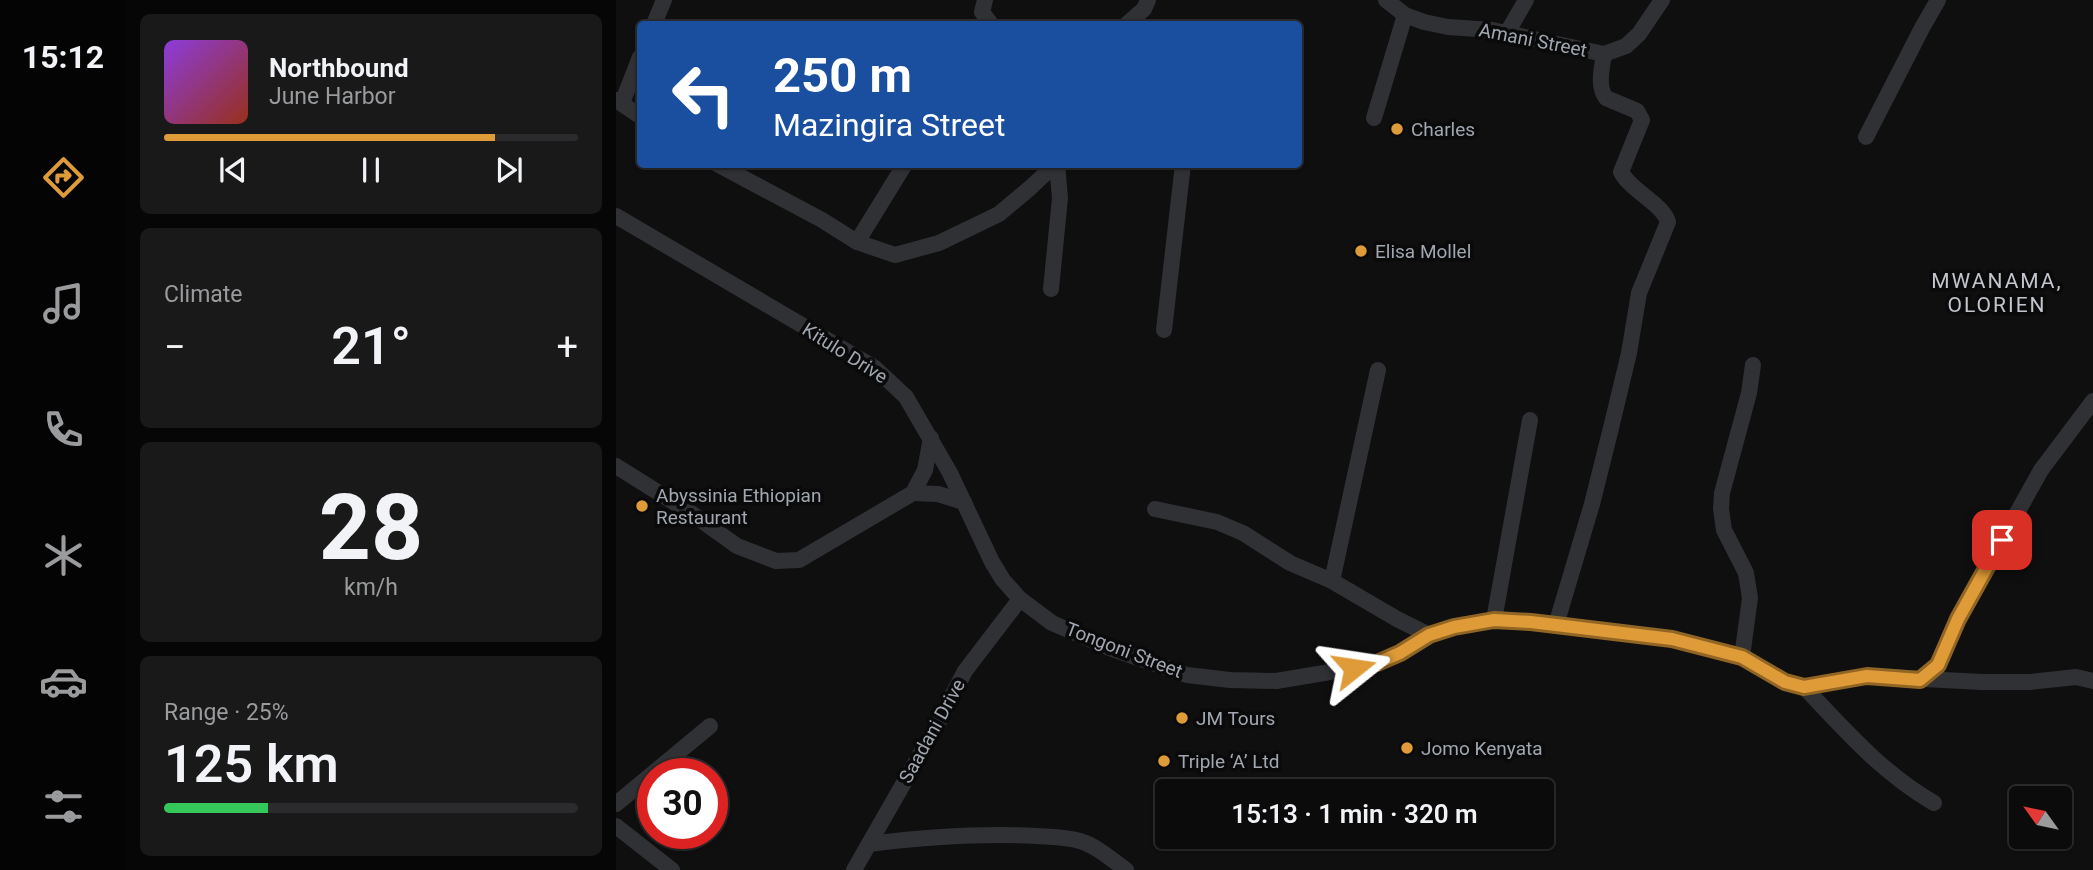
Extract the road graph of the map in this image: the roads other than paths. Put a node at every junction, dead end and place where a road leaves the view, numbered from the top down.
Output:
1 (664, 0) edge
2 (985, 0) edge
3 (1148, 0) edge
4 (1386, 0) edge
5 (1526, 0) edge
6 (1662, 0) edge
7 (1938, 0) edge
8 (1405, 15) junction
9 (655, 21) edge
10 (987, 21) edge
11 (1130, 21) edge
12 (1507, 33) junction
13 (1604, 54) junction
14 (637, 63) edge
15 (619, 101) edge
16 (637, 114) edge
17 (1374, 118) dead end
18 (1866, 137) dead end
19 (724, 168) edge
20 (903, 168) edge
21 (1048, 168) edge
22 (1057, 168) edge
23 (1183, 168) edge
24 (616, 216) edge
25 (857, 242) junction
26 (1051, 289) dead end
27 (1164, 330) dead end
28 (1753, 365) dead end
29 (1378, 370) dead end
30 (2093, 401) edge
31 (1530, 420) dead end
32 (930, 438) junction
33 (616, 466) edge
34 (913, 493) junction
35 (964, 502) junction
36 (1155, 509) dead end
37 (1332, 581) junction
38 (1020, 598) junction
39 (1494, 620) junction
40 (1556, 625) junction
41 (1429, 635) junction
42 (1742, 657) junction
43 (1920, 680) junction
44 (2093, 681) edge
45 (1804, 687) junction
46 (710, 726) dead end
47 (1934, 803) dead end
48 (616, 804) edge
49 (616, 826) edge
50 (869, 844) junction
51 (672, 870) edge
52 (855, 870) edge
53 (1126, 870) edge

1 - 9 street
2 - 10 street
3 - 11 street
4 - 8 street, Amani Street
5 - 12 street
6 - 13 street, Amani Street
7 - 18 street
8 - 12 street, Amani Street
8 - 17 street
12 - 13 street, Amani Street
13 - 40 street
14 - 15 street
15 - 16 street
19 - 25 street
20 - 25 street
21 - 25 street
22 - 26 street
23 - 27 street
24 - 32 street, Kitulo Drive
28 - 42 street
29 - 37 street
30 - 43 street
31 - 39 street
32 - 34 street
32 - 35 street, Kitulo Drive
33 - 34 street
34 - 35 street
35 - 38 street, Kitulo Drive
36 - 37 street
37 - 41 street
38 - 41 street, Tongoni Street
38 - 50 street, Saadani Drive
39 - 40 street, Tongoni Street
39 - 41 street, Tongoni Street
40 - 42 street, Tongoni Street
42 - 45 street, Tongoni Street
43 - 44 street
43 - 45 street
45 - 47 street
46 - 48 street
49 - 51 street
50 - 52 street, Saadani Drive
50 - 53 street

